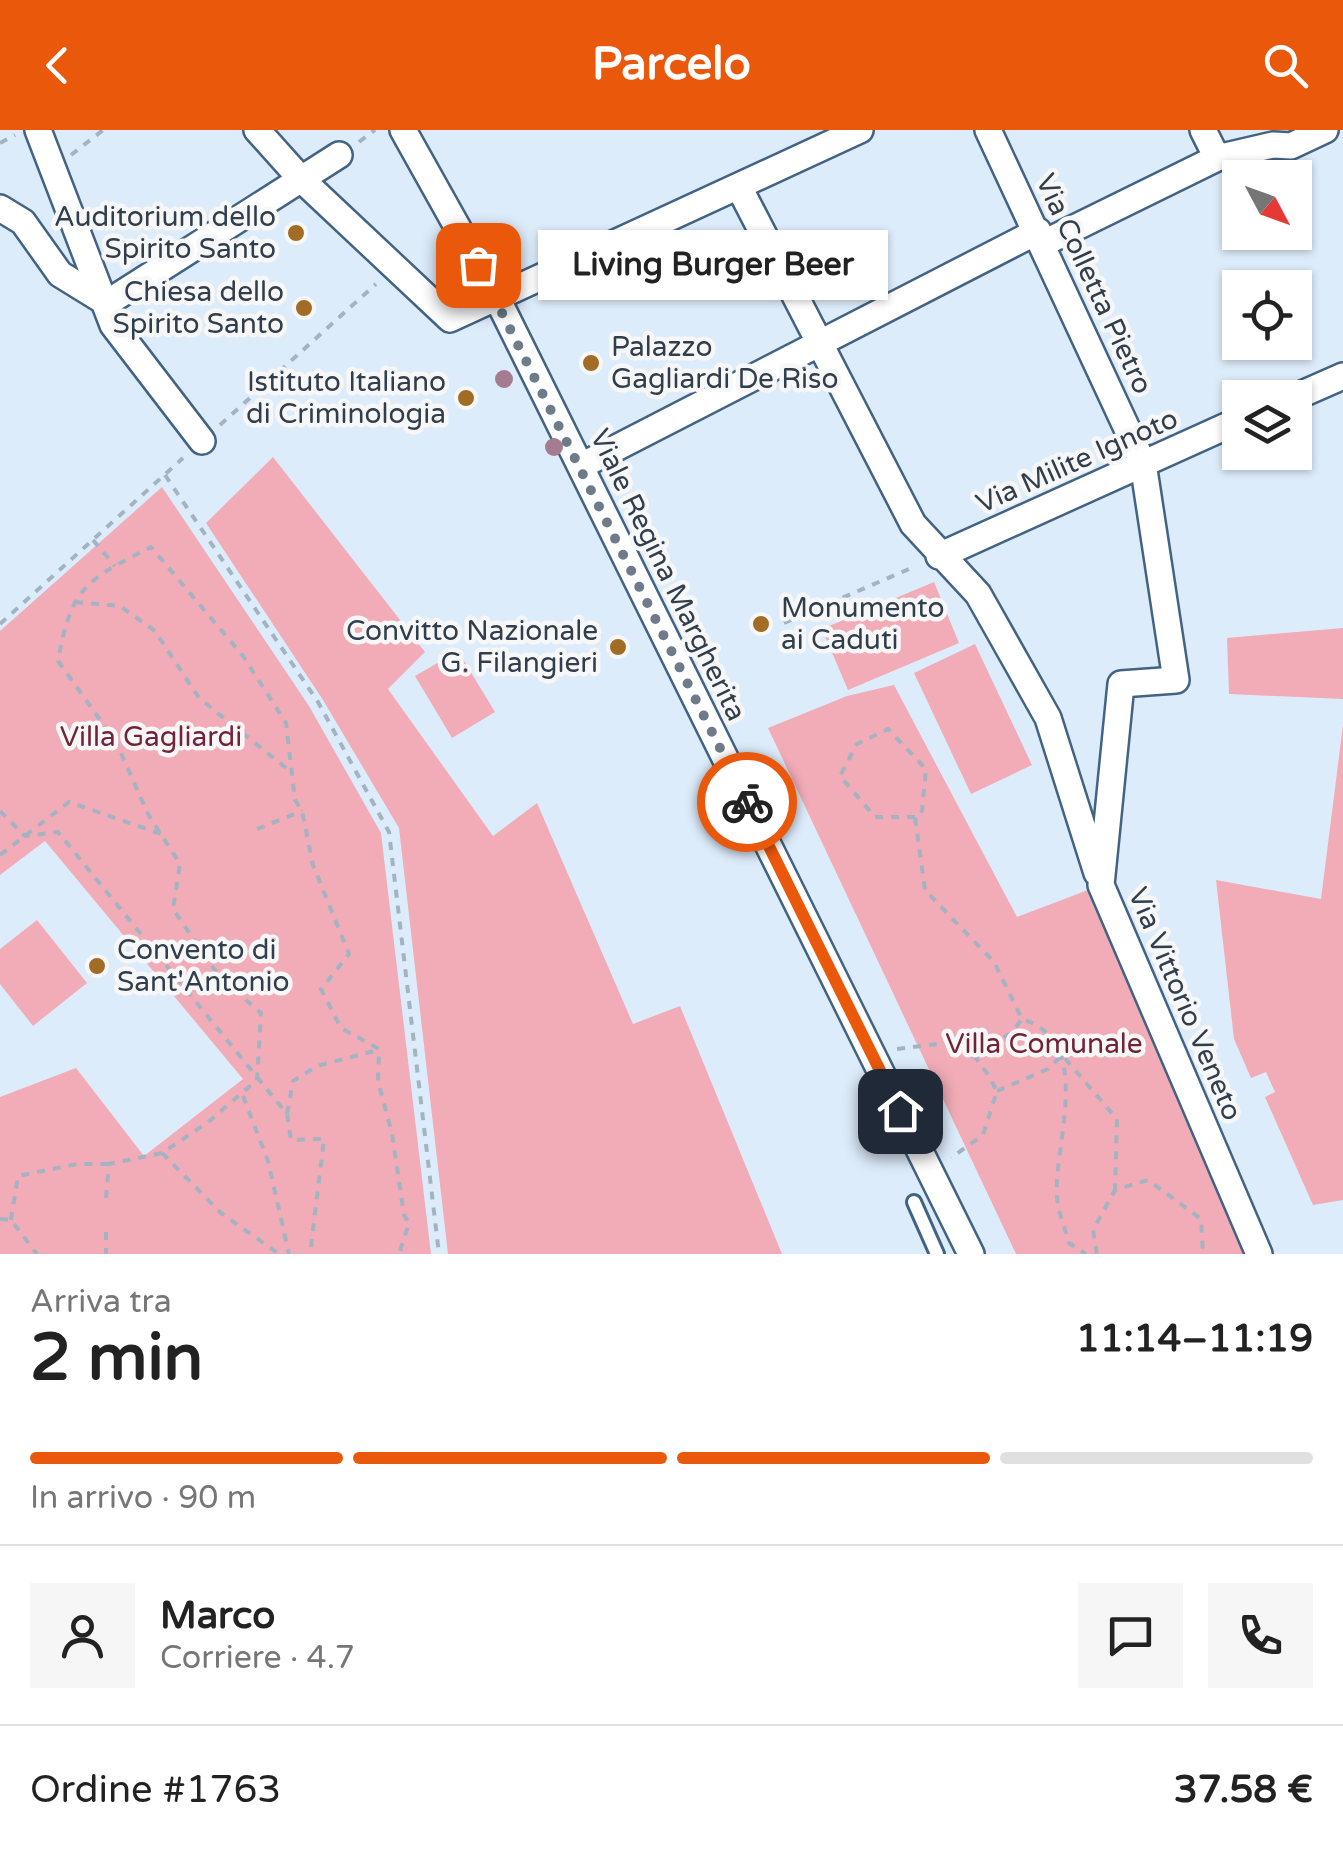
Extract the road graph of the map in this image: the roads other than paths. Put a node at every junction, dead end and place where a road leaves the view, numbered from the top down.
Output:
1 (38, 130) edge
2 (257, 130) edge
3 (403, 130) edge
4 (860, 130) edge
5 (988, 130) edge
6 (1203, 130) edge
7 (1325, 130) edge
8 (339, 155) dead end
9 (1217, 158) junction
10 (301, 179) junction
11 (738, 186) junction
12 (0, 208) edge
13 (1041, 237) junction
14 (497, 298) junction
15 (107, 303) junction
16 (818, 344) junction
17 (1343, 376) edge
18 (1312, 390) edge
19 (1222, 428) edge
20 (202, 441) dead end
21 (1142, 463) junction
22 (580, 466) junction
23 (939, 556) junction
24 (1101, 885) junction
25 (914, 1202) dead end
26 (937, 1254) edge
27 (970, 1254) edge
28 (1260, 1254) edge

1 - 15 street
2 - 10 street
3 - 14 street, Viale Regina Margherita
4 - 11 street
5 - 13 street, Via Colletta Pietro
6 - 9 street
7 - 9 street
8 - 10 street
9 - 13 street
10 - 14 street
10 - 15 street
11 - 14 street
11 - 16 street
12 - 15 street
13 - 16 street
13 - 21 street, Via Colletta Pietro
14 - 22 street, Viale Regina Margherita
15 - 20 street
16 - 22 street
16 - 23 street
17 - 18 street
19 - 21 street, Via Milite Ignoto
21 - 23 street, Via Milite Ignoto
21 - 24 street, Via Vittorio Veneto
22 - 27 street, Viale Regina Margherita
23 - 24 street
24 - 28 street, Via Vittorio Veneto
25 - 26 lane

